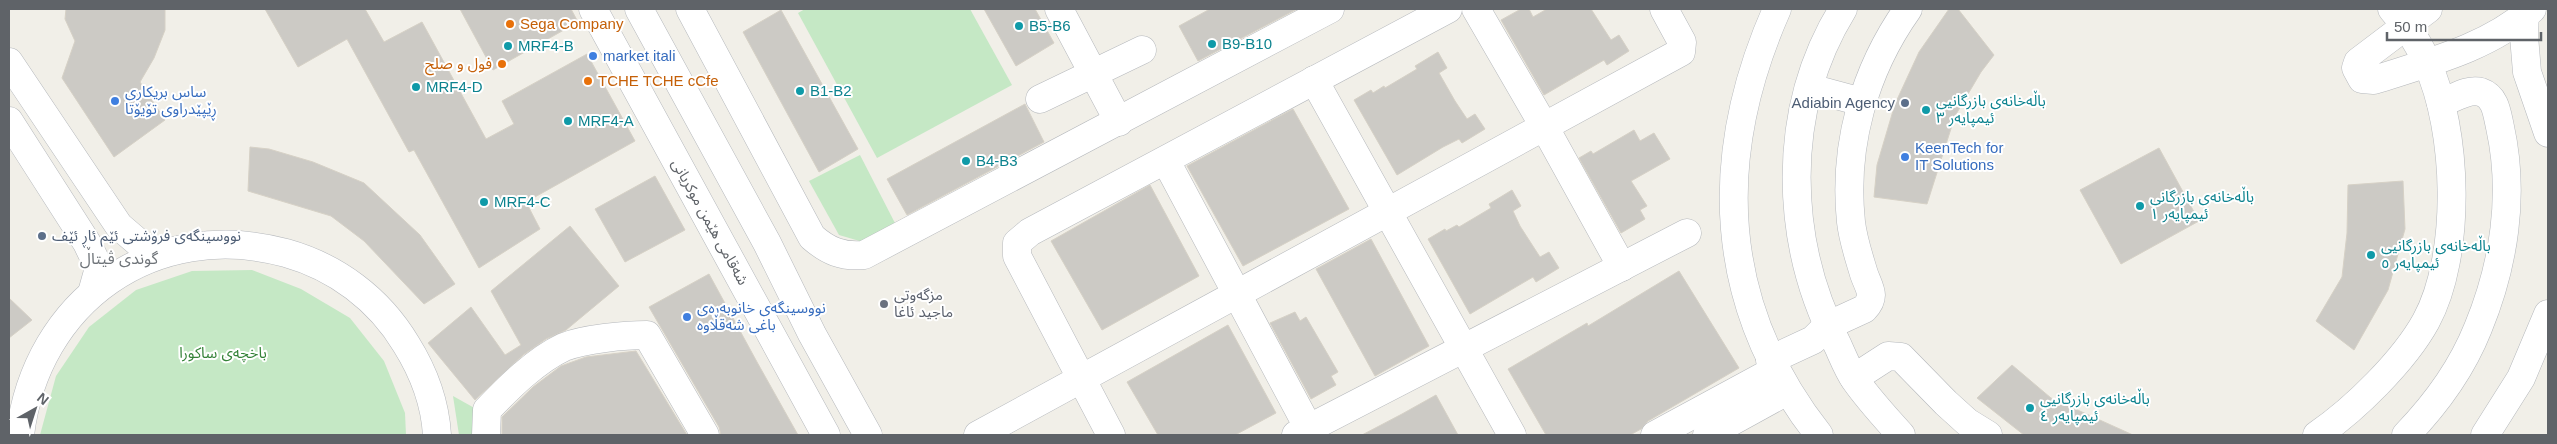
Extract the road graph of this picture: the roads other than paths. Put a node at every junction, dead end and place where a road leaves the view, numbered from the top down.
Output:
1 (593, 9) edge
2 (690, 9) edge
3 (1059, 9) edge
4 (1330, 9) edge
5 (1448, 9) edge
6 (1476, 9) edge
7 (1664, 9) edge
8 (1777, 9) edge
9 (1843, 9) edge
10 (1908, 9) edge
11 (2428, 9) edge
12 (2528, 11) edge
13 (650, 12) edge
14 (2399, 17) edge
15 (1142, 50) dead end
16 (9, 62) edge
17 (2427, 63) junction
18 (1093, 73) junction
19 (1314, 80) junction
20 (1810, 88) junction
21 (1040, 99) dead end
22 (1862, 102) junction
23 (2442, 103) junction
24 (9, 121) edge
25 (1119, 122) junction
26 (1544, 126) junction
27 (2548, 133) edge
28 (1166, 161) junction
29 (1387, 212) junction
30 (1687, 233) dead end
31 (129, 235) junction
32 (154, 256) junction
33 (94, 259) junction
34 (1622, 267) junction
35 (92, 293) junction
36 (1236, 294) junction
37 (793, 296) junction
38 (759, 312) junction
39 (2548, 314) edge
40 (1827, 326) junction
41 (1464, 349) junction
42 (1774, 366) junction
43 (1081, 378) junction
44 (1854, 378) junction
45 (1726, 411) junction
46 (1303, 432) edge
47 (20, 435) edge
48 (437, 435) edge
49 (486, 435) edge
50 (705, 435) edge
51 (826, 435) edge
52 (868, 435) edge
53 (978, 435) edge
54 (1111, 435) edge
55 (1512, 435) edge
56 (1656, 435) edge
57 (1707, 435) edge
58 (1819, 435) edge
59 (1901, 435) edge
60 (1988, 435) edge
61 (2317, 435) edge
62 (2406, 435) edge
63 (2485, 435) edge

1 - 38 street, شەقامی هێمن موکریانی
2 - 25 street
3 - 18 street
4 - 25 street
5 - 19 street
6 - 26 street
7 - 26 street
8 - 42 street
9 - 20 street
10 - 22 street
11 - 14 street
12 - 17 street
12 - 27 street
13 - 37 street
14 - 17 street
14 - 17 street
15 - 18 street
16 - 31 street
17 - 23 street
18 - 21 street
18 - 25 street
19 - 28 street
19 - 29 street
20 - 22 street
20 - 40 street
22 - 40 street
23 - 61 street
23 - 62 street
24 - 33 street
26 - 29 street
26 - 34 street
28 - 36 street
28 - 43 street
29 - 36 street
29 - 41 street
30 - 34 street
31 - 32 street
31 - 33 street
32 - 35 street
32 - 48 street
33 - 35 street
34 - 41 street
35 - 47 street
36 - 43 street
36 - 46 street
37 - 38 street
37 - 52 street
38 - 51 street, شەقامی هێمن موکریانی
39 - 63 street
40 - 42 street
40 - 44 street
41 - 46 street
41 - 55 street
42 - 45 street
42 - 58 street
43 - 53 street
43 - 54 street
44 - 59 street
44 - 60 street
45 - 56 street
45 - 57 street
49 - 50 street

